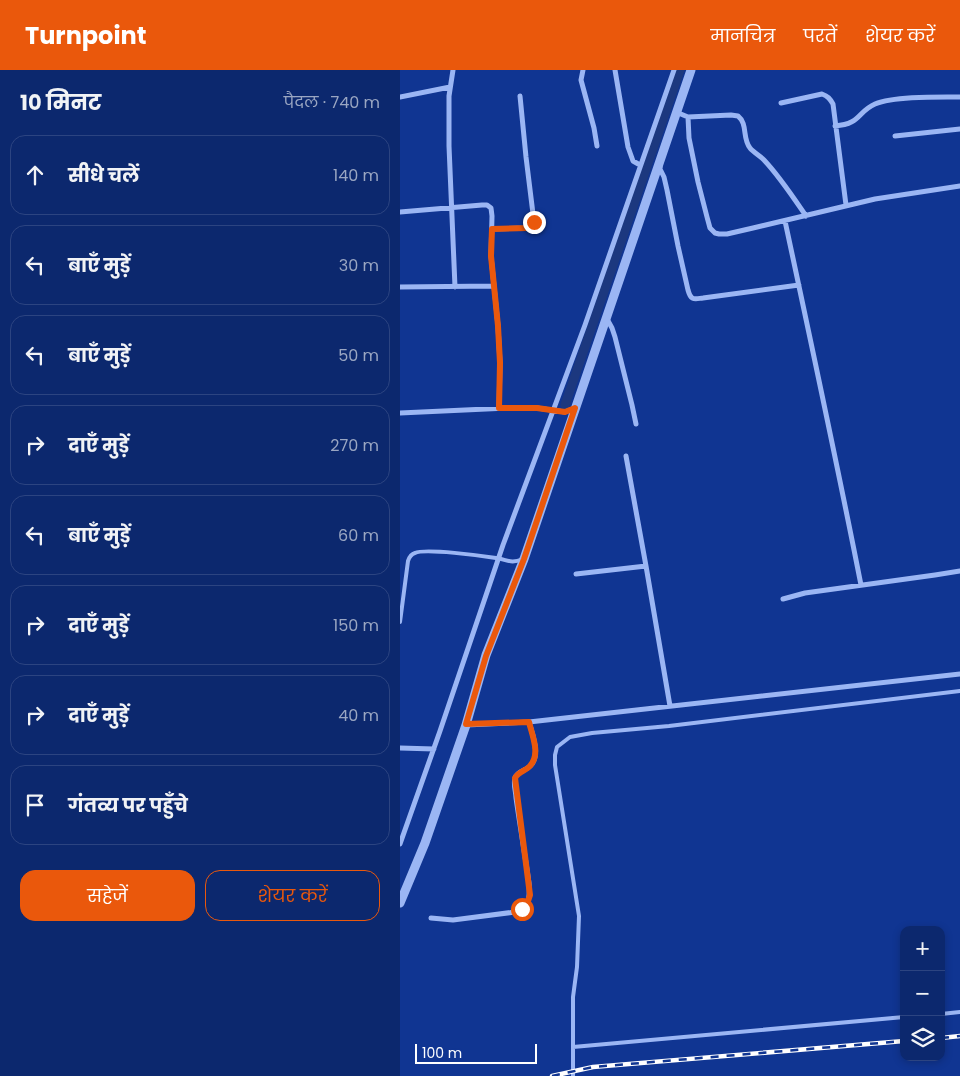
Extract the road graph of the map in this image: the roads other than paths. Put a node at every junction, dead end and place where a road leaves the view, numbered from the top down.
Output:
1 (453, 70) edge
2 (583, 70) edge
3 (615, 70) edge
4 (674, 70) edge
5 (691, 70) edge
6 (450, 87) junction
7 (520, 96) dead end
8 (400, 97) edge
9 (960, 97) edge
10 (781, 103) dead end
11 (676, 112) junction
12 (688, 116) junction
13 (835, 126) junction
14 (960, 129) edge
15 (895, 136) dead end
16 (597, 146) dead end
17 (660, 158) junction
18 (640, 165) junction
19 (960, 186) edge
20 (846, 205) junction
21 (452, 206) junction
22 (400, 212) edge
23 (806, 216) junction
24 (785, 220) junction
25 (492, 229) junction
26 (799, 285) junction
27 (494, 286) junction
28 (400, 287) edge
29 (455, 287) junction
30 (609, 311) junction
31 (499, 408) junction
32 (575, 408) junction
33 (555, 410) junction
34 (400, 412) edge
35 (636, 424) dead end
36 (626, 456) dead end
37 (500, 559) junction
38 (524, 559) junction
39 (646, 566) junction
40 (960, 570) edge
41 (576, 574) dead end
42 (861, 585) junction
43 (784, 599) dead end
44 (400, 622) edge
45 (960, 674) edge
46 (960, 691) edge
47 (670, 706) junction
48 (529, 722) junction
49 (466, 724) junction
50 (400, 748) edge
51 (434, 749) junction
52 (400, 844) edge
53 (400, 903) edge
54 (430, 918) dead end
55 (960, 1012) edge
56 (945, 1014) edge
57 (900, 1017) edge
58 (573, 1047) junction
59 (573, 1076) edge

1 - 6 street
2 - 16 street
3 - 18 street
4 - 18 street
5 - 11 street
6 - 8 street
6 - 21 street
7 - 25 street
9 - 13 street
10 - 13 street
11 - 12 street
11 - 17 street
12 - 23 street
12 - 24 street
13 - 20 street
14 - 15 street
17 - 26 street
17 - 30 street
18 - 33 street
19 - 20 street
20 - 23 street
21 - 22 street
21 - 25 street
21 - 29 street
23 - 24 street
24 - 26 street
25 - 27 street
26 - 42 street
27 - 29 street
27 - 31 street
28 - 29 street
30 - 32 street
30 - 35 street
31 - 33 street
31 - 34 street
32 - 33 street
32 - 38 street
33 - 37 street
36 - 39 street
37 - 38 lane
37 - 44 lane
37 - 51 street
38 - 49 street
39 - 41 street
39 - 47 street
40 - 42 street
42 - 43 street
45 - 47 street
46 - 58 lane
47 - 48 street
48 - 49 street
48 - 54 street
49 - 53 street
50 - 51 street
51 - 52 street
55 - 56 lane
57 - 58 lane
58 - 59 lane

